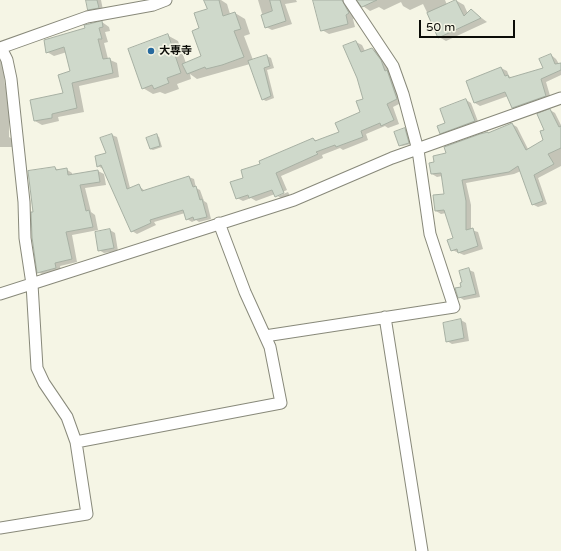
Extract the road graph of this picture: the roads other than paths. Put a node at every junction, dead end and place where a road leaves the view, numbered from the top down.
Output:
1 (166, 0) edge
2 (348, 0) edge
3 (0, 48) edge
4 (0, 52) edge
5 (561, 98) edge
6 (418, 150) junction
7 (219, 223) junction
8 (32, 284) junction
9 (0, 294) edge
10 (385, 317) junction
11 (265, 336) junction
12 (76, 442) junction
13 (0, 528) edge
14 (422, 551) edge

1 - 3 street
2 - 6 street
4 - 8 street
5 - 6 street
6 - 7 street
6 - 10 street
7 - 8 street
7 - 11 street
8 - 9 street
8 - 12 street
10 - 11 street
10 - 14 street
11 - 12 street
12 - 13 street

